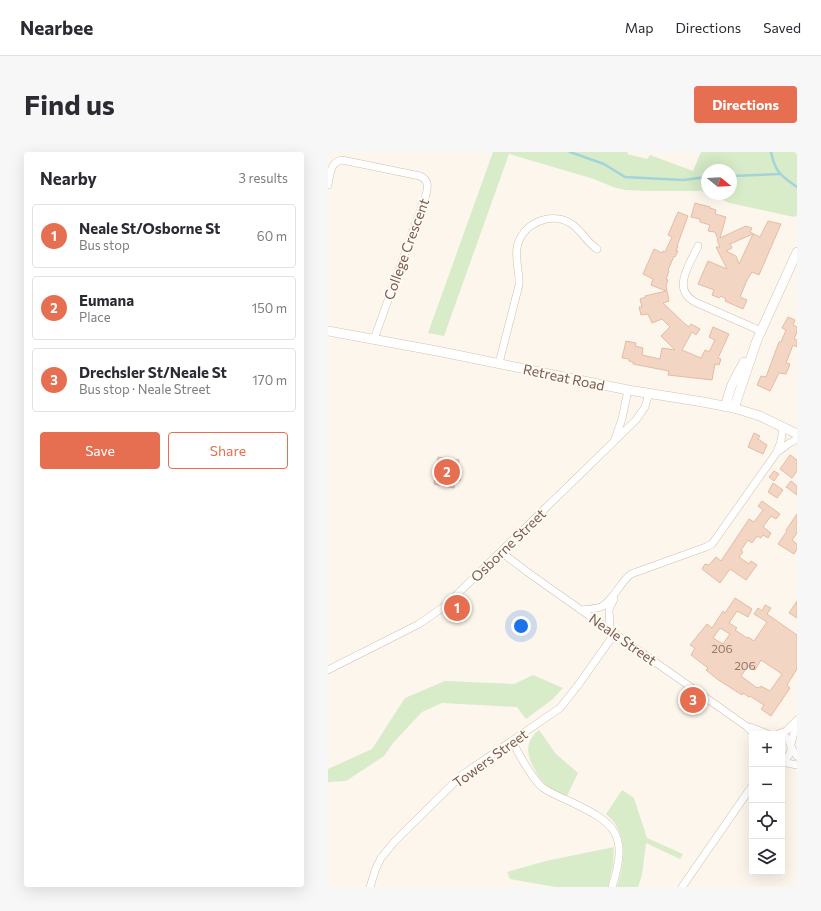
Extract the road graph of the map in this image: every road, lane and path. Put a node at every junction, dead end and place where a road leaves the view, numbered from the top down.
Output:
1 (328, 185) edge
2 (698, 246) dead end
3 (597, 249) dead end
4 (797, 252) edge
5 (328, 331) edge
6 (761, 331) junction
7 (374, 340) junction
8 (499, 363) junction
9 (628, 390) junction
10 (648, 393) junction
11 (730, 408) junction
12 (783, 427) junction
13 (797, 434) edge
14 (797, 439) edge
15 (614, 441) junction
16 (777, 452) junction
17 (500, 552) junction
18 (614, 594) junction
19 (581, 610) junction
20 (612, 632) junction
21 (328, 670) edge
22 (797, 720) edge
23 (797, 724) edge
24 (746, 726) junction
25 (751, 731) edge
26 (760, 731) edge
27 (784, 731) edge
28 (785, 737) edge
29 (512, 741) junction
30 (791, 746) junction
31 (797, 756) edge
32 (785, 759) edge
33 (785, 762) edge
34 (797, 765) edge
35 (749, 790) edge
36 (370, 887) edge
37 (612, 887) edge
38 (682, 887) edge

1 - 7 street, College Crescent
2 - 6 street
3 - 8 street
4 - 6 street
5 - 7 street, Retreat Road
6 - 11 street
7 - 8 street, Retreat Road
8 - 9 street, Retreat Road
9 - 10 street, Retreat Road
9 - 15 street, Osborne Street
10 - 11 street, Retreat Road
10 - 15 street, Osborne Street
11 - 12 street, Retreat Road
12 - 13 street, Retreat Road
12 - 16 street
14 - 16 street
15 - 17 street, Osborne Street
16 - 18 street
17 - 19 street, Neale Street
17 - 21 street, Osborne Street
18 - 19 street
18 - 20 street
19 - 20 street, Neale Street
20 - 24 street, Neale Street
20 - 29 street, Towers Street
22 - 27 street
23 - 30 street
24 - 25 street, Neale Street
24 - 26 street, Neale Street
28 - 30 street
29 - 36 street, Towers Street
29 - 37 street
30 - 31 street
30 - 32 street
33 - 34 street
35 - 38 street

